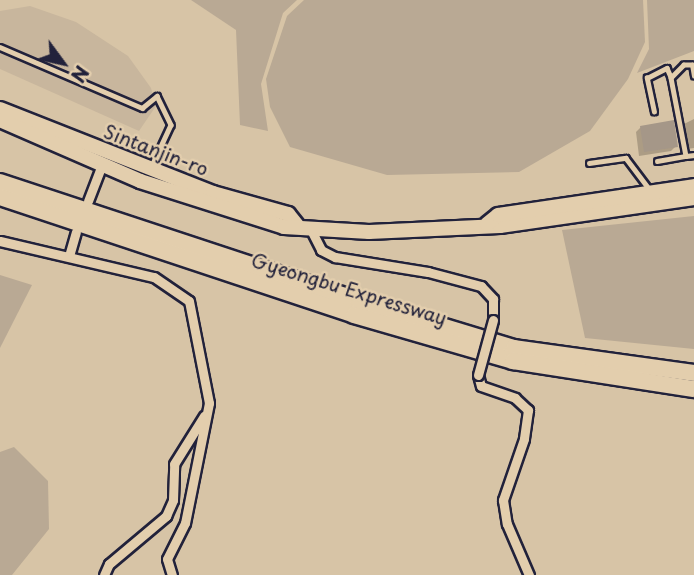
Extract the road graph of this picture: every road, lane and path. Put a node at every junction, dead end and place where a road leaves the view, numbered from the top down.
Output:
1 (0, 47) edge
2 (694, 76) edge
3 (671, 78) junction
4 (0, 109) edge
5 (654, 112) dead end
6 (0, 120) edge
7 (694, 155) edge
8 (685, 156) junction
9 (657, 161) dead end
10 (589, 163) dead end
11 (102, 165) junction
12 (150, 169) junction
13 (0, 181) edge
14 (694, 186) edge
15 (652, 192) junction
16 (0, 197) edge
17 (694, 198) edge
18 (88, 201) dead end
19 (487, 224) junction
20 (303, 225) junction
21 (76, 232) dead end
22 (0, 241) edge
23 (69, 256) junction
24 (694, 373) edge
25 (694, 389) edge
26 (207, 411) junction
27 (104, 575) edge
28 (172, 575) edge
29 (529, 575) edge

1 - 12 lane
2 - 3 lane
3 - 5 lane
3 - 8 lane
4 - 12 main road, Sintanjin-ro
6 - 11 main road, Sintanjin-ro
7 - 8 lane
8 - 9 lane
10 - 15 lane
11 - 18 street
11 - 20 main road, Sintanjin-ro
12 - 20 main road, Sintanjin-ro
13 - 24 highway, Gyeongbu Expressway
14 - 15 main road, Sintanjin-ro
15 - 19 main road, Sintanjin-ro
16 - 25 highway, Gyeongbu Expressway
17 - 19 main road, Sintanjin-ro
19 - 20 main road, Sintanjin-ro
20 - 29 street, bridge
21 - 23 street
22 - 23 street
23 - 26 street
26 - 27 street
26 - 28 street

